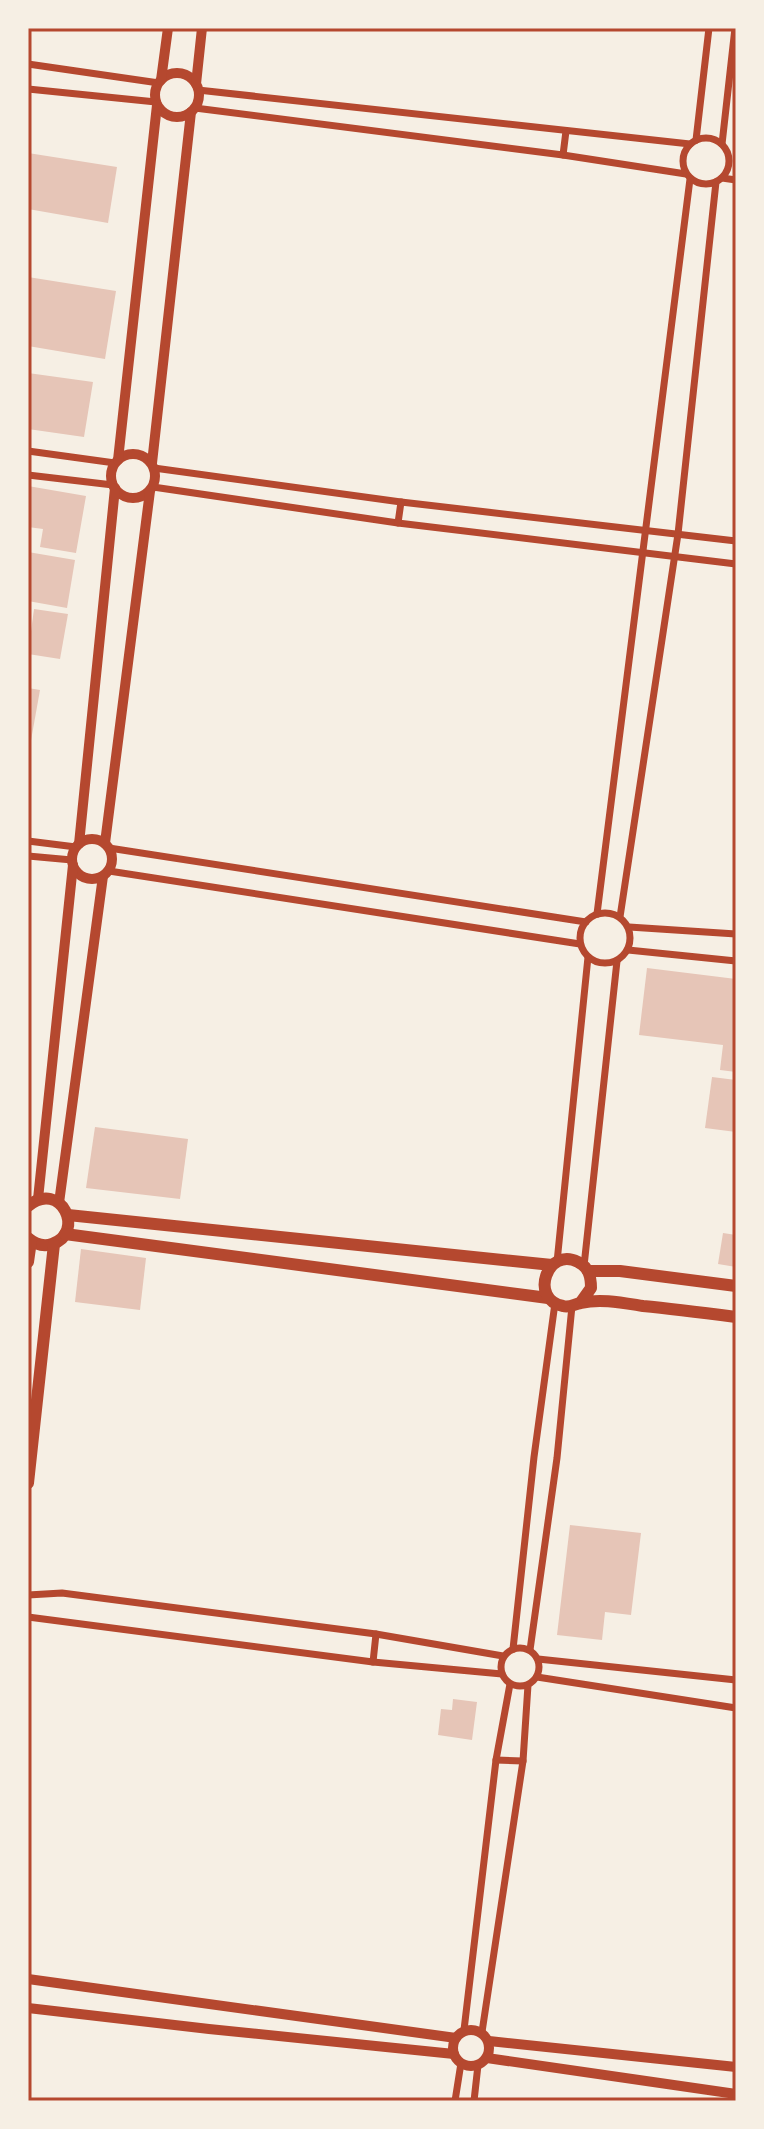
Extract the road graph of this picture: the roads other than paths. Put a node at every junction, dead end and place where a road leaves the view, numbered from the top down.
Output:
1 (168, 28) edge
2 (202, 28) edge
3 (709, 28) edge
4 (735, 28) edge
5 (28, 64) edge
6 (160, 81) junction
7 (197, 87) junction
8 (28, 89) edge
9 (156, 104) junction
10 (193, 110) junction
11 (566, 131) junction
12 (693, 142) junction
13 (724, 146) junction
14 (736, 150) edge
15 (563, 155) junction
16 (688, 176) junction
17 (719, 180) junction
18 (736, 180) edge
19 (28, 451) edge
20 (116, 462) junction
21 (153, 465) junction
22 (28, 475) edge
23 (114, 486) junction
24 (151, 489) junction
25 (401, 502) junction
26 (398, 523) junction
27 (646, 530) junction
28 (678, 534) junction
29 (736, 541) edge
30 (642, 553) junction
31 (675, 557) junction
32 (736, 564) edge
33 (28, 841) edge
34 (77, 845) junction
35 (107, 845) junction
36 (28, 856) edge
37 (73, 863) junction
38 (106, 873) junction
39 (597, 914) junction
40 (620, 917) junction
41 (586, 922) junction
42 (629, 927) junction
43 (736, 934) edge
44 (580, 944) junction
45 (628, 950) junction
46 (588, 957) junction
47 (617, 961) junction
48 (736, 961) edge
49 (33, 1203) edge
50 (59, 1203) junction
51 (68, 1215) junction
52 (65, 1234) junction
53 (30, 1239) edge
54 (54, 1244) junction
55 (28, 1262) edge
56 (554, 1263) junction
57 (586, 1268) junction
58 (736, 1286) edge
59 (552, 1300) junction
60 (577, 1304) junction
61 (736, 1317) edge
62 (28, 1483) edge
63 (28, 1595) edge
64 (28, 1617) edge
65 (376, 1634) junction
66 (513, 1649) junction
67 (530, 1650) junction
68 (503, 1656) junction
69 (538, 1659) junction
70 (373, 1662) junction
71 (502, 1674) junction
72 (537, 1677) junction
73 (736, 1680) edge
74 (510, 1684) junction
75 (528, 1685) junction
76 (736, 1708) edge
77 (496, 1760) junction
78 (523, 1761) junction
79 (28, 1979) edge
80 (28, 2008) edge
81 (460, 2034) junction
82 (485, 2036) junction
83 (457, 2058) junction
84 (482, 2061) junction
85 (736, 2067) edge
86 (736, 2094) edge
87 (455, 2101) edge
88 (474, 2101) edge

1 - 6 main road
2 - 7 main road
3 - 12 street
4 - 13 street
5 - 6 street
6 - 7 main road
6 - 9 main road
7 - 10 main road
7 - 11 street
8 - 9 street
9 - 10 main road
9 - 20 main road
10 - 15 street
10 - 21 main road
11 - 12 street
11 - 15 street
12 - 13 street
12 - 16 street
13 - 14 street
13 - 17 street
15 - 16 street
16 - 17 street
16 - 27 street
17 - 18 street
17 - 28 street
19 - 20 street
20 - 21 main road
20 - 23 main road
21 - 24 main road
21 - 25 street
22 - 23 street
23 - 24 main road
23 - 34 main road
24 - 26 street
24 - 35 main road
25 - 26 street
25 - 27 street
26 - 30 street
27 - 28 street
27 - 30 street
28 - 29 street
28 - 31 street
30 - 31 street
30 - 39 street
31 - 32 street
31 - 40 street
33 - 34 street
34 - 35 main road
34 - 37 main road
35 - 38 main road
35 - 41 street
36 - 37 street
37 - 38 main road
37 - 49 main road
38 - 44 street
38 - 50 main road
39 - 40 street
39 - 41 street
40 - 42 street
41 - 44 street
42 - 43 street
42 - 45 street
44 - 46 street
45 - 47 street
45 - 48 street
46 - 47 street
46 - 56 street
47 - 57 street
49 - 50 main road
50 - 51 main road
51 - 52 main road
51 - 56 main road
52 - 54 main road
52 - 59 main road
53 - 54 main road
53 - 55 main road
54 - 62 main road
56 - 57 main road
56 - 59 main road
57 - 58 main road
57 - 60 main road
59 - 60 main road
59 - 66 street
60 - 61 main road
60 - 67 street
63 - 65 street
64 - 70 street
65 - 68 street
65 - 70 street
66 - 67 street
66 - 68 street
67 - 69 street
68 - 71 street
69 - 72 street
69 - 73 street
70 - 71 street
71 - 74 street
72 - 75 street
72 - 76 street
74 - 75 street
74 - 77 street
75 - 78 street
77 - 78 street
77 - 81 street
78 - 82 street
79 - 81 main road
80 - 83 main road
81 - 82 main road
81 - 83 main road
82 - 84 main road
82 - 85 main road
83 - 84 main road
83 - 87 street
84 - 86 main road
84 - 88 street

